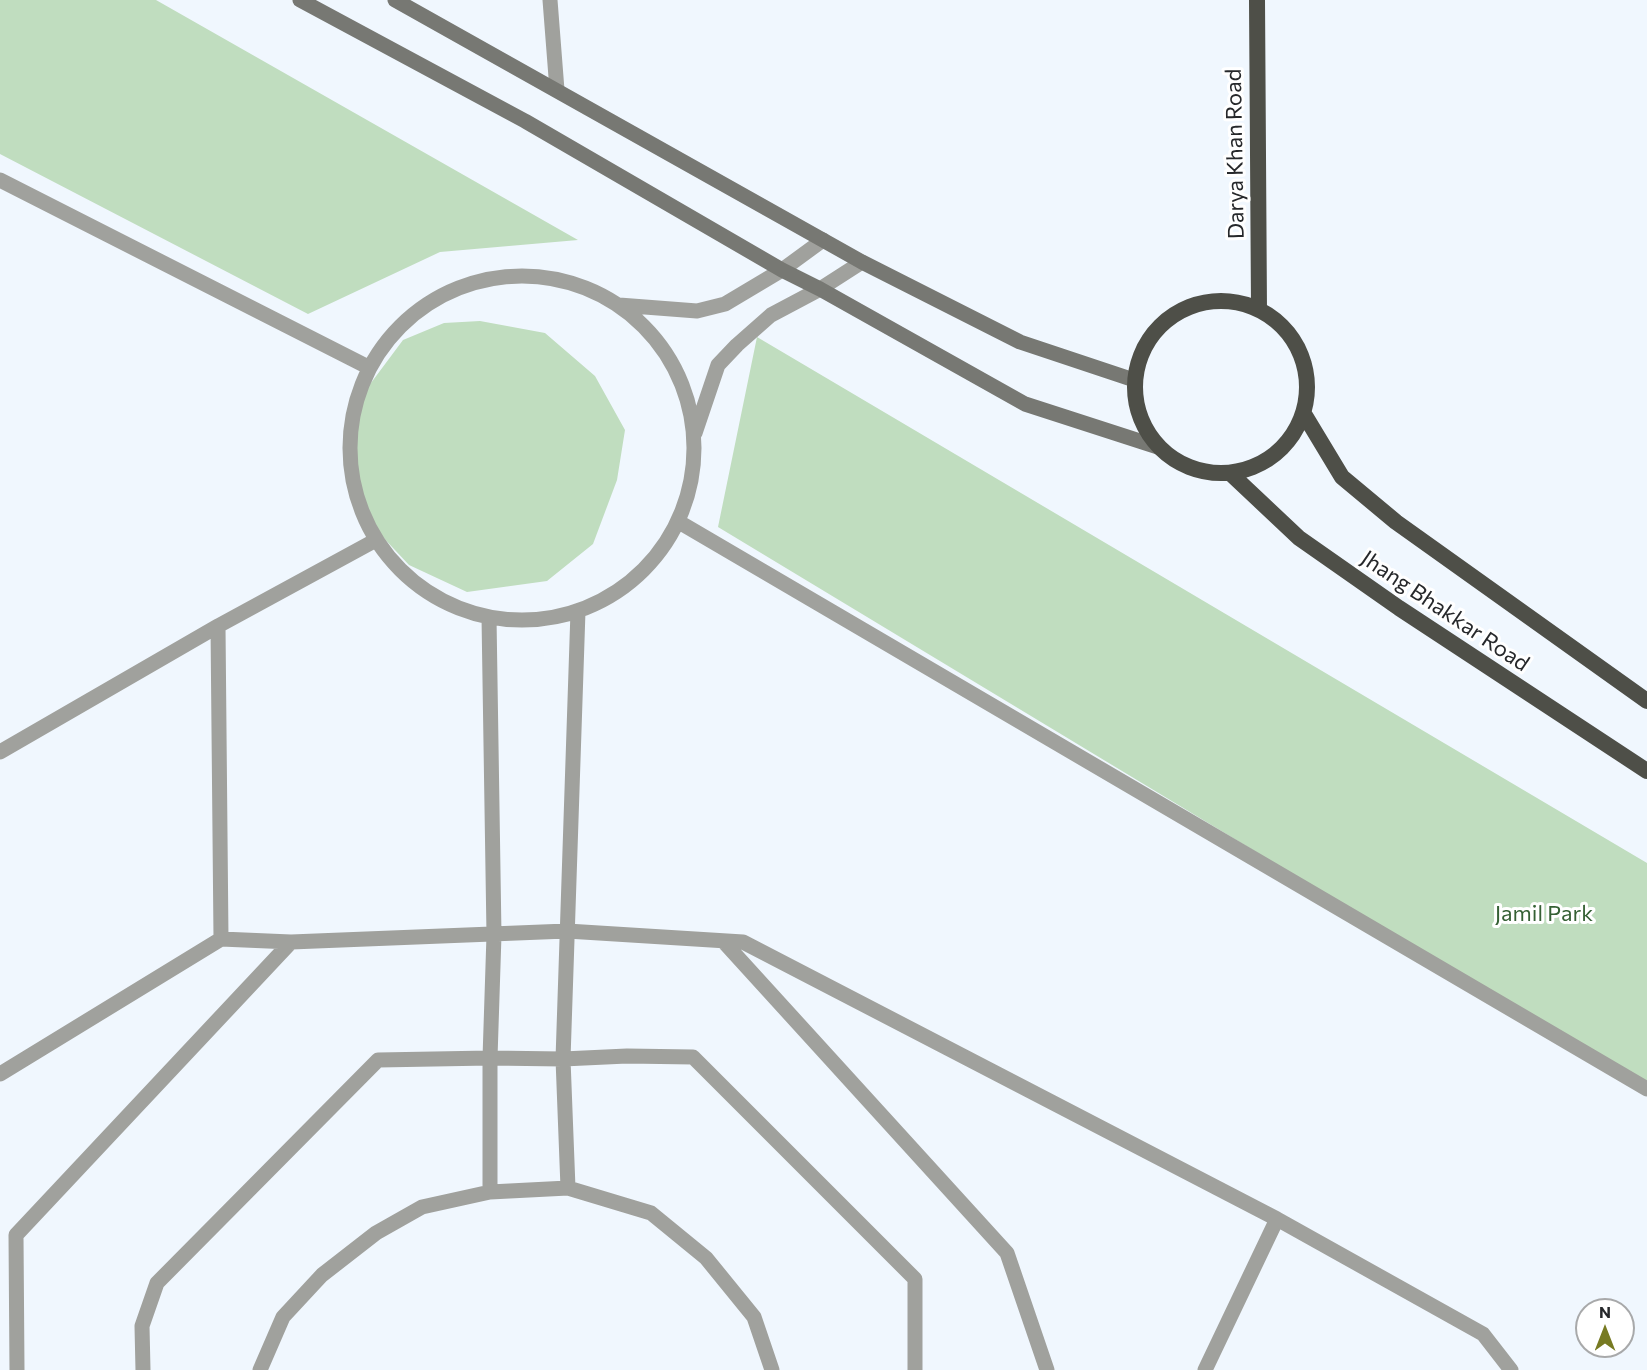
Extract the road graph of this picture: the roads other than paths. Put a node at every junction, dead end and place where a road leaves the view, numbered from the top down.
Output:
1 (300, 0) edge
2 (396, 0) edge
3 (550, 0) edge
4 (1257, 0) edge
5 (557, 90) junction
6 (0, 180) edge
7 (823, 240) junction
8 (862, 262) junction
9 (782, 270) junction
10 (820, 289) junction
11 (619, 305) junction
12 (1259, 309) junction
13 (369, 367) junction
14 (1134, 380) junction
15 (1304, 414) junction
16 (695, 433) junction
17 (1158, 447) junction
18 (1230, 473) junction
19 (679, 522) junction
20 (376, 540) junction
21 (578, 611) junction
22 (489, 617) junction
23 (218, 626) junction
24 (1647, 701) edge
25 (0, 752) edge
26 (1647, 771) edge
27 (567, 931) junction
28 (494, 935) junction
29 (221, 939) junction
30 (723, 941) junction
31 (291, 942) junction
32 (490, 1058) junction
33 (563, 1059) junction
34 (0, 1074) edge
35 (1647, 1089) edge
36 (568, 1188) junction
37 (490, 1192) junction
38 (1276, 1219) junction
39 (17, 1370) edge
40 (143, 1370) edge
41 (260, 1370) edge
42 (772, 1370) edge
43 (915, 1370) edge
44 (1047, 1370) edge
45 (1205, 1370) edge
46 (1511, 1370) edge

1 - 9 main road
2 - 5 main road
3 - 5 street
4 - 12 highway, Darya Khan Road
5 - 7 main road
6 - 13 street
7 - 8 main road
7 - 9 street
8 - 10 street
8 - 14 main road
9 - 10 main road
9 - 11 street
10 - 16 street
10 - 17 main road
11 - 13 street
11 - 16 street
12 - 14 highway
12 - 15 highway
13 - 20 street
14 - 17 highway
15 - 18 highway
15 - 24 highway, Jhang Bhakkar Road
16 - 19 street
17 - 18 highway
18 - 26 highway, Jhang Bhakkar Road
19 - 21 street
19 - 35 street
20 - 22 street
20 - 23 street
21 - 22 street
21 - 27 street
22 - 28 street
23 - 25 street
23 - 29 street
27 - 28 street
27 - 30 street
27 - 33 street
28 - 31 street
28 - 32 street
29 - 31 street
29 - 34 street
30 - 38 street
30 - 44 street
31 - 39 street
32 - 33 street
32 - 37 street
32 - 40 street
33 - 36 street
33 - 43 street
36 - 37 street
36 - 42 street
37 - 41 street
38 - 45 street
38 - 46 street

